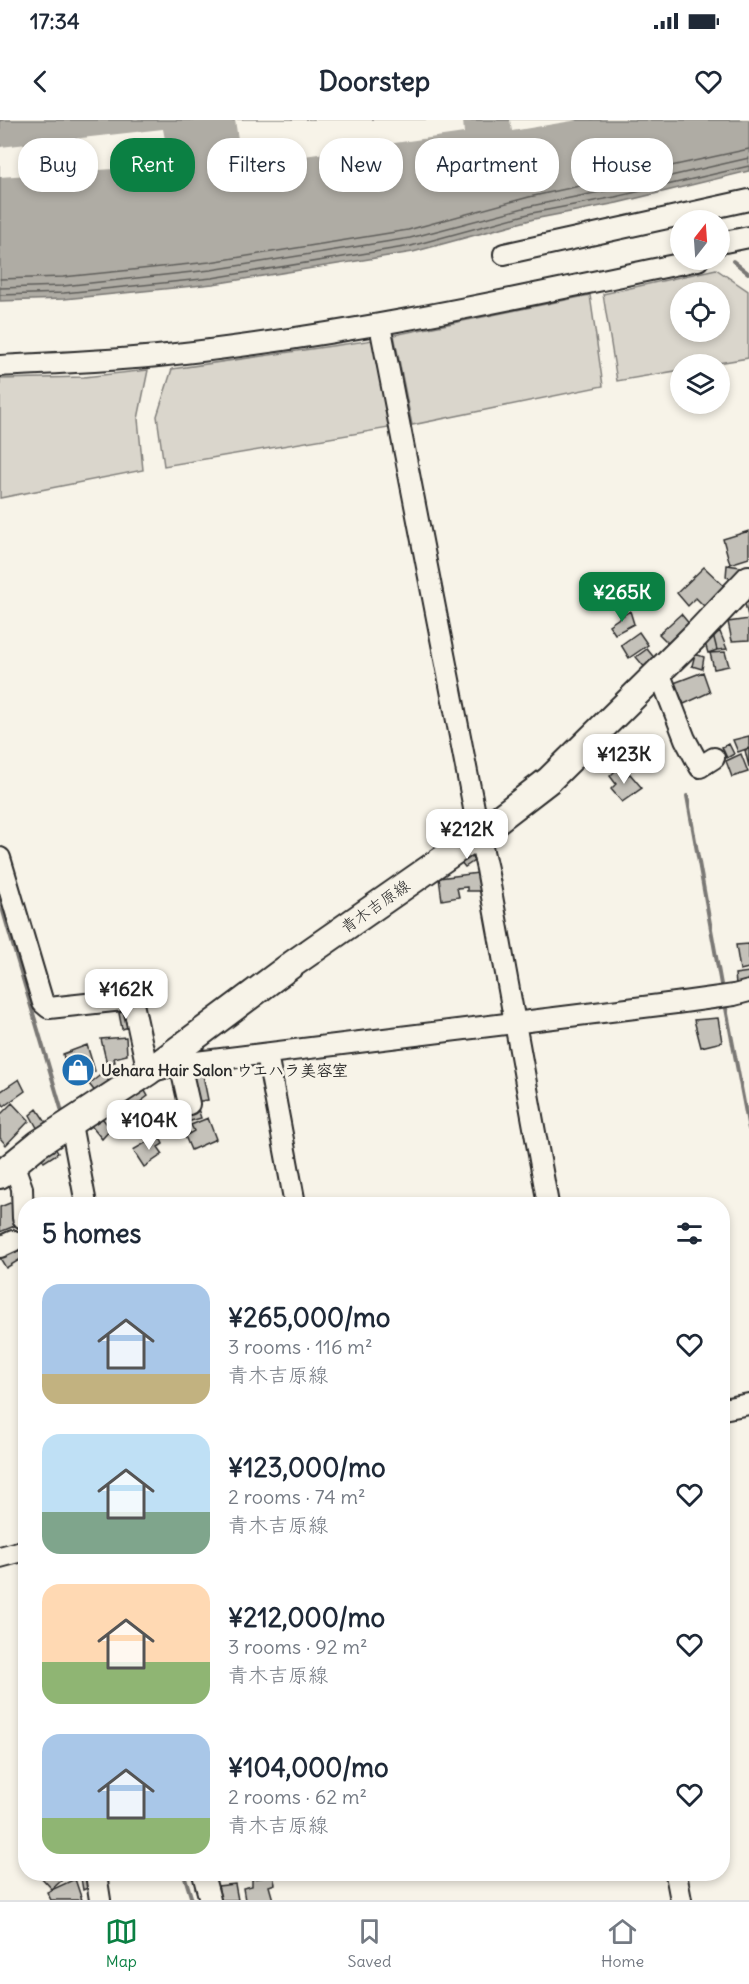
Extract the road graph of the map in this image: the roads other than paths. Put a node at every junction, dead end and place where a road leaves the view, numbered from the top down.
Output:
1 (749, 200) edge
2 (749, 237) edge
3 (730, 241) edge
4 (749, 249) edge
5 (730, 253) edge
6 (504, 254) dead end
7 (670, 254) edge
8 (670, 266) edge
9 (380, 325) junction
10 (0, 354) edge
11 (0, 366) edge
12 (749, 579) edge
13 (659, 672) junction
14 (714, 758) dead end
15 (479, 834) junction
16 (0, 858) edge
17 (749, 991) edge
18 (514, 1022) junction
19 (267, 1054) junction
20 (180, 1064) junction
21 (148, 1072) junction
22 (189, 1104) dead end
23 (71, 1124) junction
24 (6, 1169) edge
25 (22, 1197) edge
26 (85, 1197) edge
27 (294, 1197) edge
28 (547, 1197) edge
29 (749, 1404) edge
30 (730, 1408) edge
31 (18, 1552) edge
32 (0, 1557) edge
33 (97, 1881) edge
34 (204, 1881) edge
35 (677, 1881) edge
36 (100, 1900) edge
37 (210, 1900) edge
38 (681, 1900) edge

1 - 6 street
2 - 3 street
4 - 5 street
7 - 10 street
8 - 9 street
9 - 11 street
9 - 15 street
12 - 13 main road, 青木吉原線
13 - 14 street
13 - 15 main road, 青木吉原線
15 - 18 street
15 - 21 main road, 青木吉原線
16 - 21 street
17 - 18 street
18 - 19 street
18 - 28 street
19 - 20 street
19 - 27 street
20 - 21 street
20 - 22 street
21 - 23 main road, 青木吉原線
23 - 24 main road, 青木吉原線
23 - 26 street
24 - 25 street
29 - 30 street
31 - 32 street
33 - 36 street
34 - 37 street
35 - 38 street

